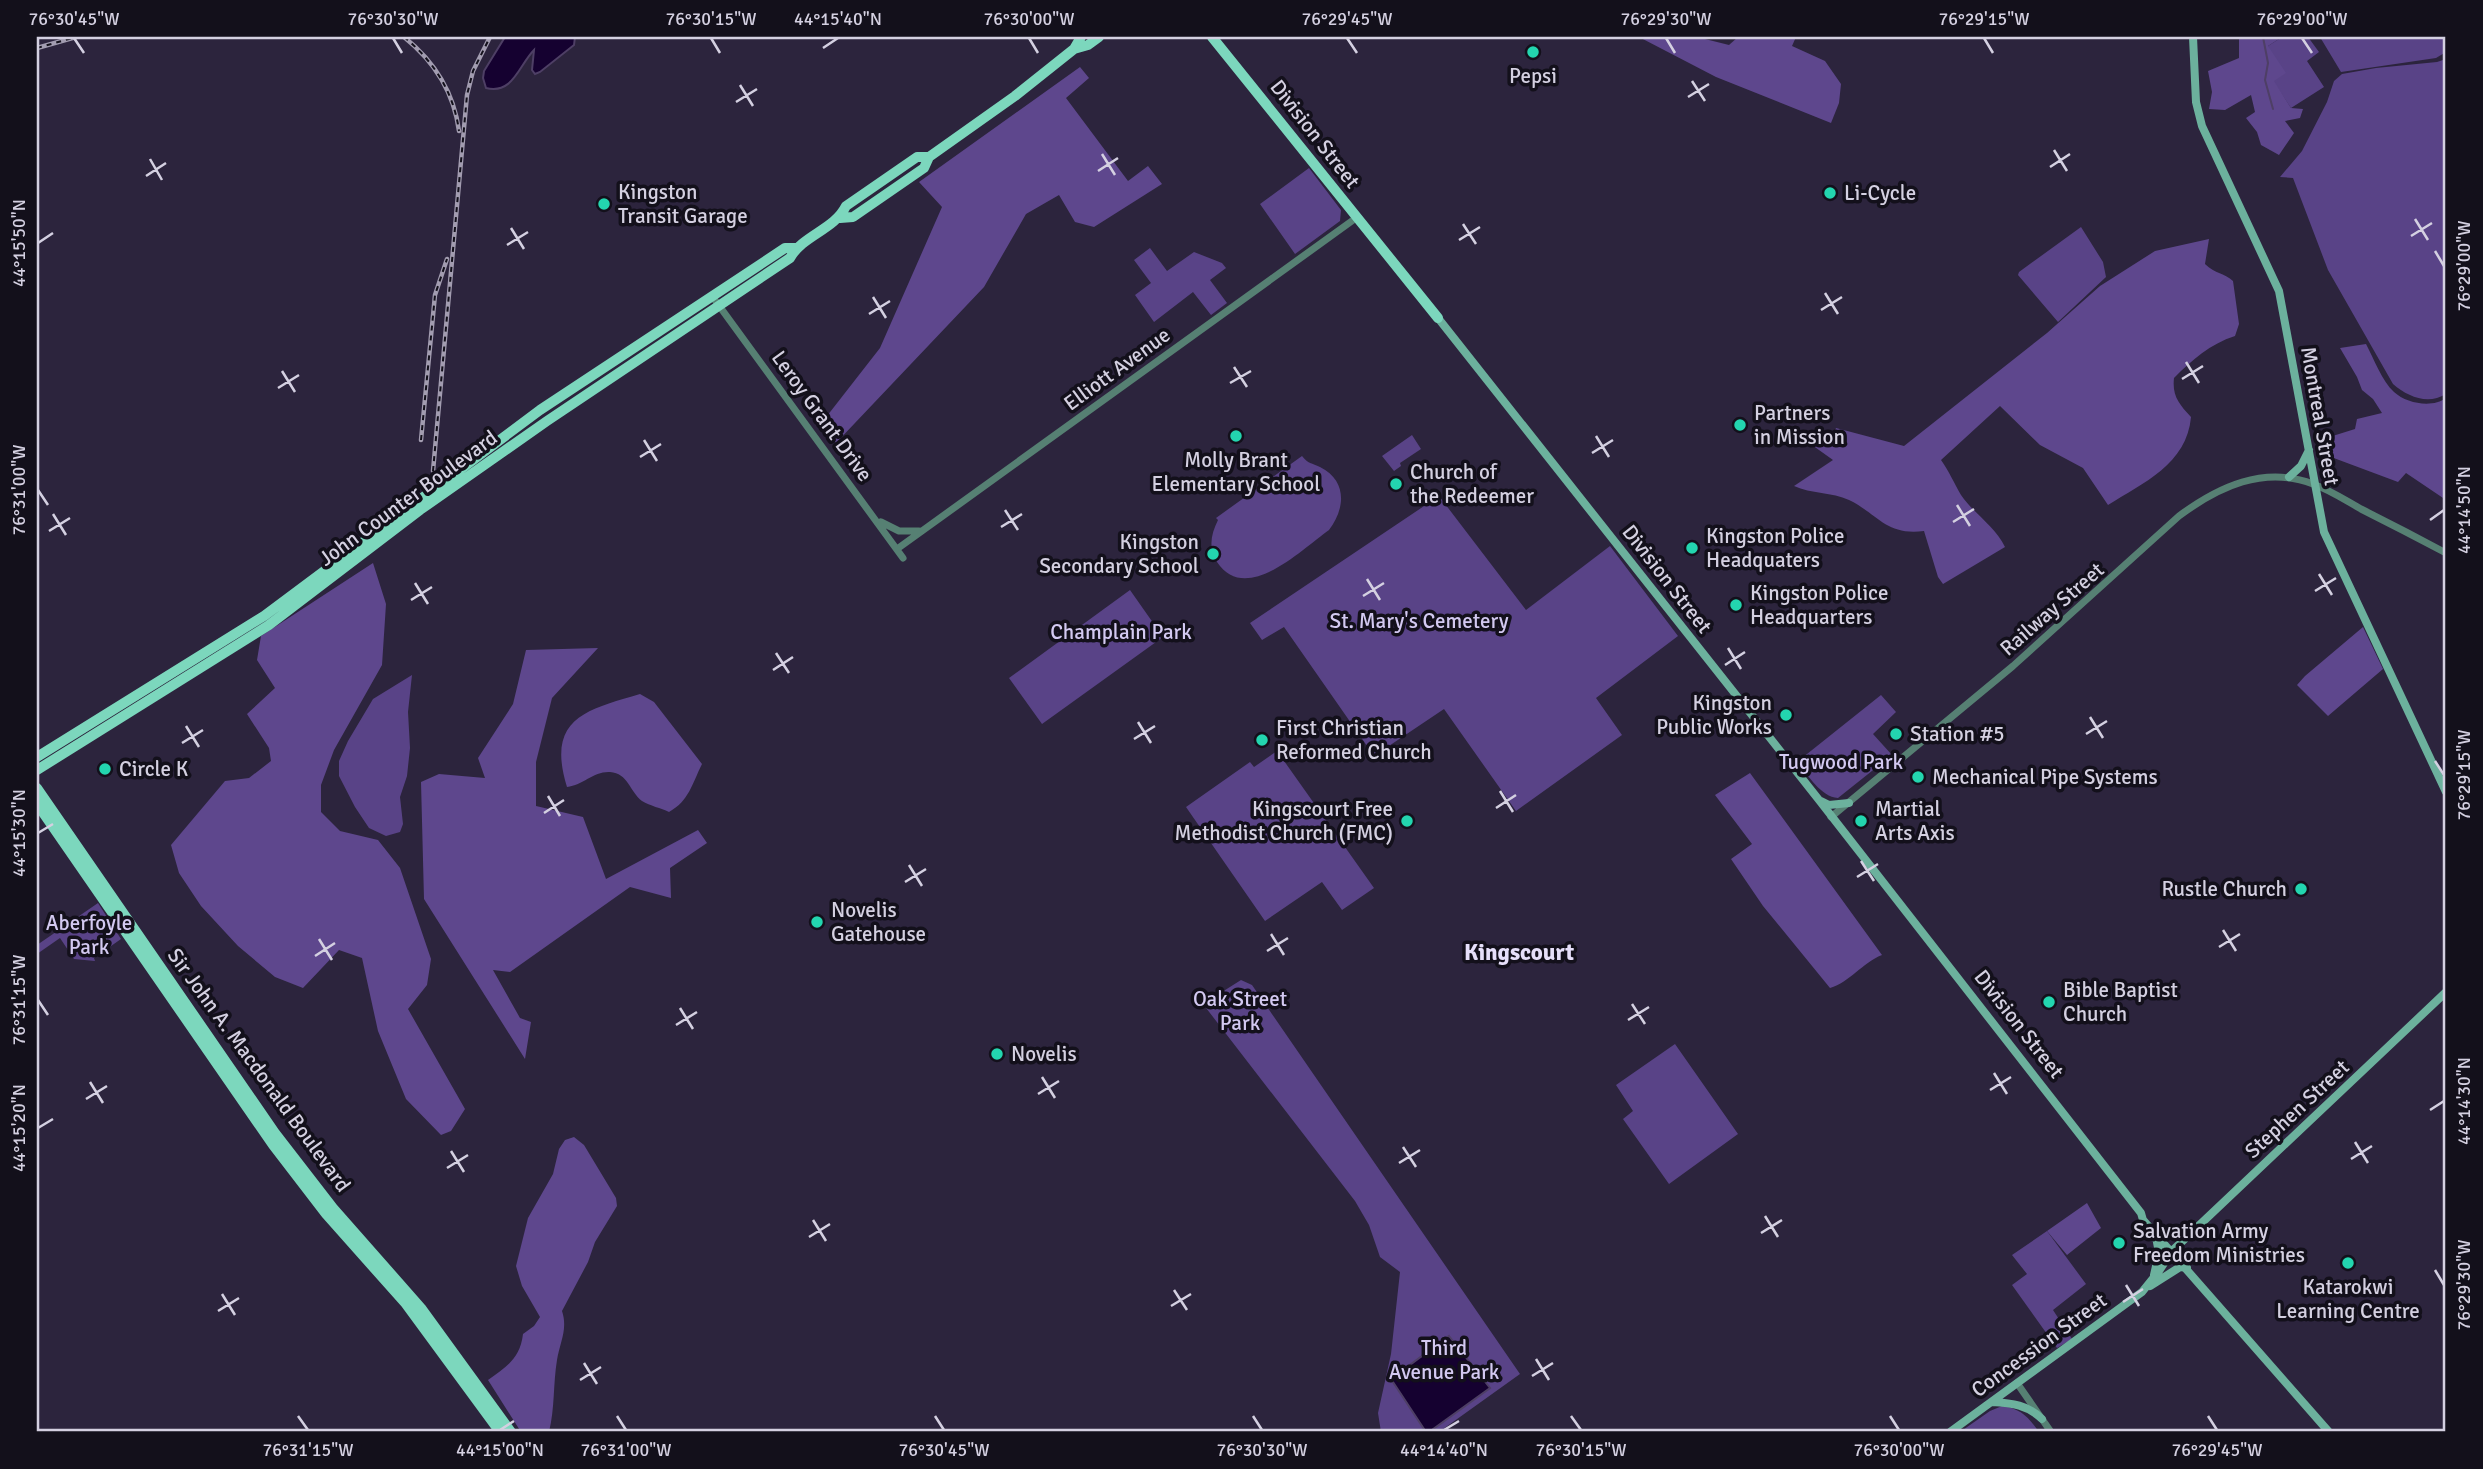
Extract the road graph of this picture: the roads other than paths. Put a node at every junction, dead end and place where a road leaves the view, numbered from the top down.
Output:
1 (1081, 37) edge
2 (1099, 37) edge
3 (1212, 37) edge
4 (2193, 37) edge
5 (1074, 49) junction
6 (1356, 218) junction
7 (796, 248) junction
8 (712, 296) junction
9 (720, 307) junction
10 (1438, 318) joint
11 (2309, 450) junction
12 (2289, 477) junction
13 (2314, 484) junction
14 (873, 515) junction
15 (923, 530) junction
16 (897, 549) junction
17 (2446, 553) edge
18 (903, 558) dead end
19 (68, 738) junction
20 (37, 750) edge
21 (37, 757) edge
22 (37, 770) edge
23 (37, 788) edge
24 (2446, 792) edge
25 (1819, 800) junction
26 (1849, 803) junction
27 (37, 804) edge
28 (1831, 817) junction
29 (2446, 992) edge
30 (2141, 1213) junction
31 (2156, 1235) junction
32 (2172, 1251) junction
33 (2187, 1268) junction
34 (2154, 1278) junction
35 (2142, 1292) junction
36 (2017, 1383) junction
37 (1992, 1402) junction
38 (2042, 1419) junction
39 (500, 1432) edge
40 (511, 1432) edge
41 (1950, 1432) edge
42 (2051, 1432) edge
43 (2329, 1432) edge

1 - 5 main road
2 - 5 main road
3 - 6 main road, Division Street
4 - 11 main road, Montreal Street
5 - 7 main road, John Counter Boulevard
6 - 10 main road, Division Street
6 - 15 street, Elliott Avenue
7 - 8 main road, John Counter Boulevard
7 - 9 main road, John Counter Boulevard
8 - 9 street, Leroy Grant Drive
8 - 19 main road, John Counter Boulevard
9 - 14 street, Leroy Grant Drive
9 - 22 main road, John Counter Boulevard
10 - 25 main road, Division Street
11 - 12 main road
11 - 13 main road, Montreal Street
12 - 13 street, Railway Street
12 - 26 street, Railway Street
13 - 17 street, Railway Street
13 - 24 main road, Montreal Street
14 - 15 street
14 - 16 street, Leroy Grant Drive
15 - 16 street, Elliott Avenue
16 - 18 street, Leroy Grant Drive
19 - 20 main road
19 - 21 main road, John Counter Boulevard
23 - 40 main road, Sir John A. Macdonald Boulevard
25 - 26 main road
25 - 28 main road, Division Street
26 - 28 street, Railway Street
27 - 39 main road, Sir John A. Macdonald Boulevard
28 - 30 main road, Division Street
29 - 32 main road, Stephen Street
30 - 31 main road, Division Street
30 - 32 main road, Division Street
31 - 32 main road, Division Street
31 - 34 main road
32 - 33 main road, Division Street
32 - 34 main road, Concession Street
33 - 35 main road
33 - 43 main road, Division Street
34 - 35 main road, Concession Street
35 - 36 main road, Concession Street
36 - 37 main road, Concession Street
36 - 38 street
37 - 38 main road
37 - 41 main road, Concession Street
38 - 42 street

